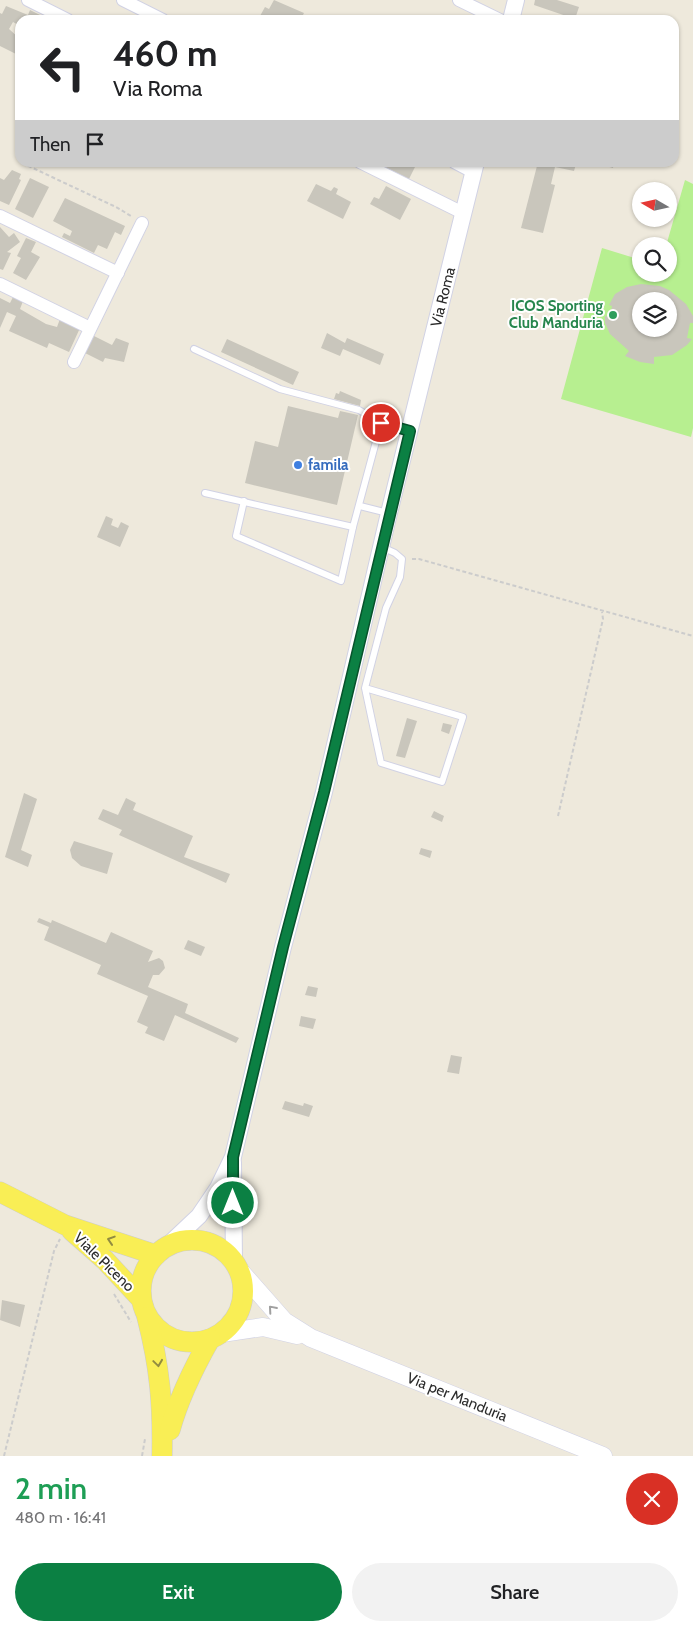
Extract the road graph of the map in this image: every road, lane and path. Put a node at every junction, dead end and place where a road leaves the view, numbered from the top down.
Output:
1 (28, 0) edge
2 (123, 0) edge
3 (459, 0) edge
4 (516, 0) edge
5 (58, 15) edge
6 (153, 15) edge
7 (490, 15) edge
8 (512, 15) edge
9 (31, 167) edge
10 (370, 167) edge
11 (474, 167) edge
12 (463, 213) junction
13 (0, 216) edge
14 (142, 223) joint
15 (118, 273) junction
16 (0, 284) edge
17 (90, 328) junction
18 (194, 349) dead end
19 (74, 362) dead end
20 (381, 423) junction
21 (410, 431) junction
22 (205, 492) dead end
23 (244, 501) junction
24 (360, 506) junction
25 (389, 513) junction
26 (353, 526) junction
27 (381, 547) junction
28 (402, 559) junction
29 (602, 612) junction
30 (693, 636) edge
31 (365, 688) junction
32 (558, 816) dead end
33 (233, 1157) junction
34 (0, 1192) edge
35 (66, 1234) junction
36 (160, 1251) junction
37 (237, 1267) junction
38 (113, 1293) dead end
39 (140, 1313) junction
40 (216, 1336) junction
41 (311, 1338) junction
42 (146, 1438) dead end
43 (4, 1456) edge
44 (142, 1456) edge
45 (604, 1456) edge

1 - 5 street
2 - 6 street
3 - 7 street
4 - 8 street
9 - 14 path
10 - 12 street
11 - 12 street, Via Roma
12 - 21 street, Via Roma
13 - 15 street
14 - 15 street
15 - 17 street
16 - 17 street
17 - 19 street
18 - 20 lane
20 - 21 lane
20 - 24 lane
21 - 25 street, Via Roma
22 - 23 lane
23 - 26 lane
23 - 26 lane
24 - 25 lane
24 - 26 lane
25 - 27 street, Via Roma
27 - 28 lane
27 - 33 street, Via Roma
28 - 29 path
28 - 31 lane
29 - 30 path
29 - 32 path
31 - 31 lane
33 - 36 street, Via Roma
33 - 37 street, Via Roma
34 - 35 main road, Viale Piceno
36 -> 35 main road, Viale Piceno
35 - 39 main road, Viale Piceno
35 - 43 path
36 - 37 main road
36 - 39 main road
37 - 40 main road
41 -> 37 main road, Via per Manduria
38 - 39 path
39 - 40 main road
39 -> 40 main road
40 - 41 main road, Via per Manduria
41 - 45 main road, Via per Manduria
42 - 44 path

